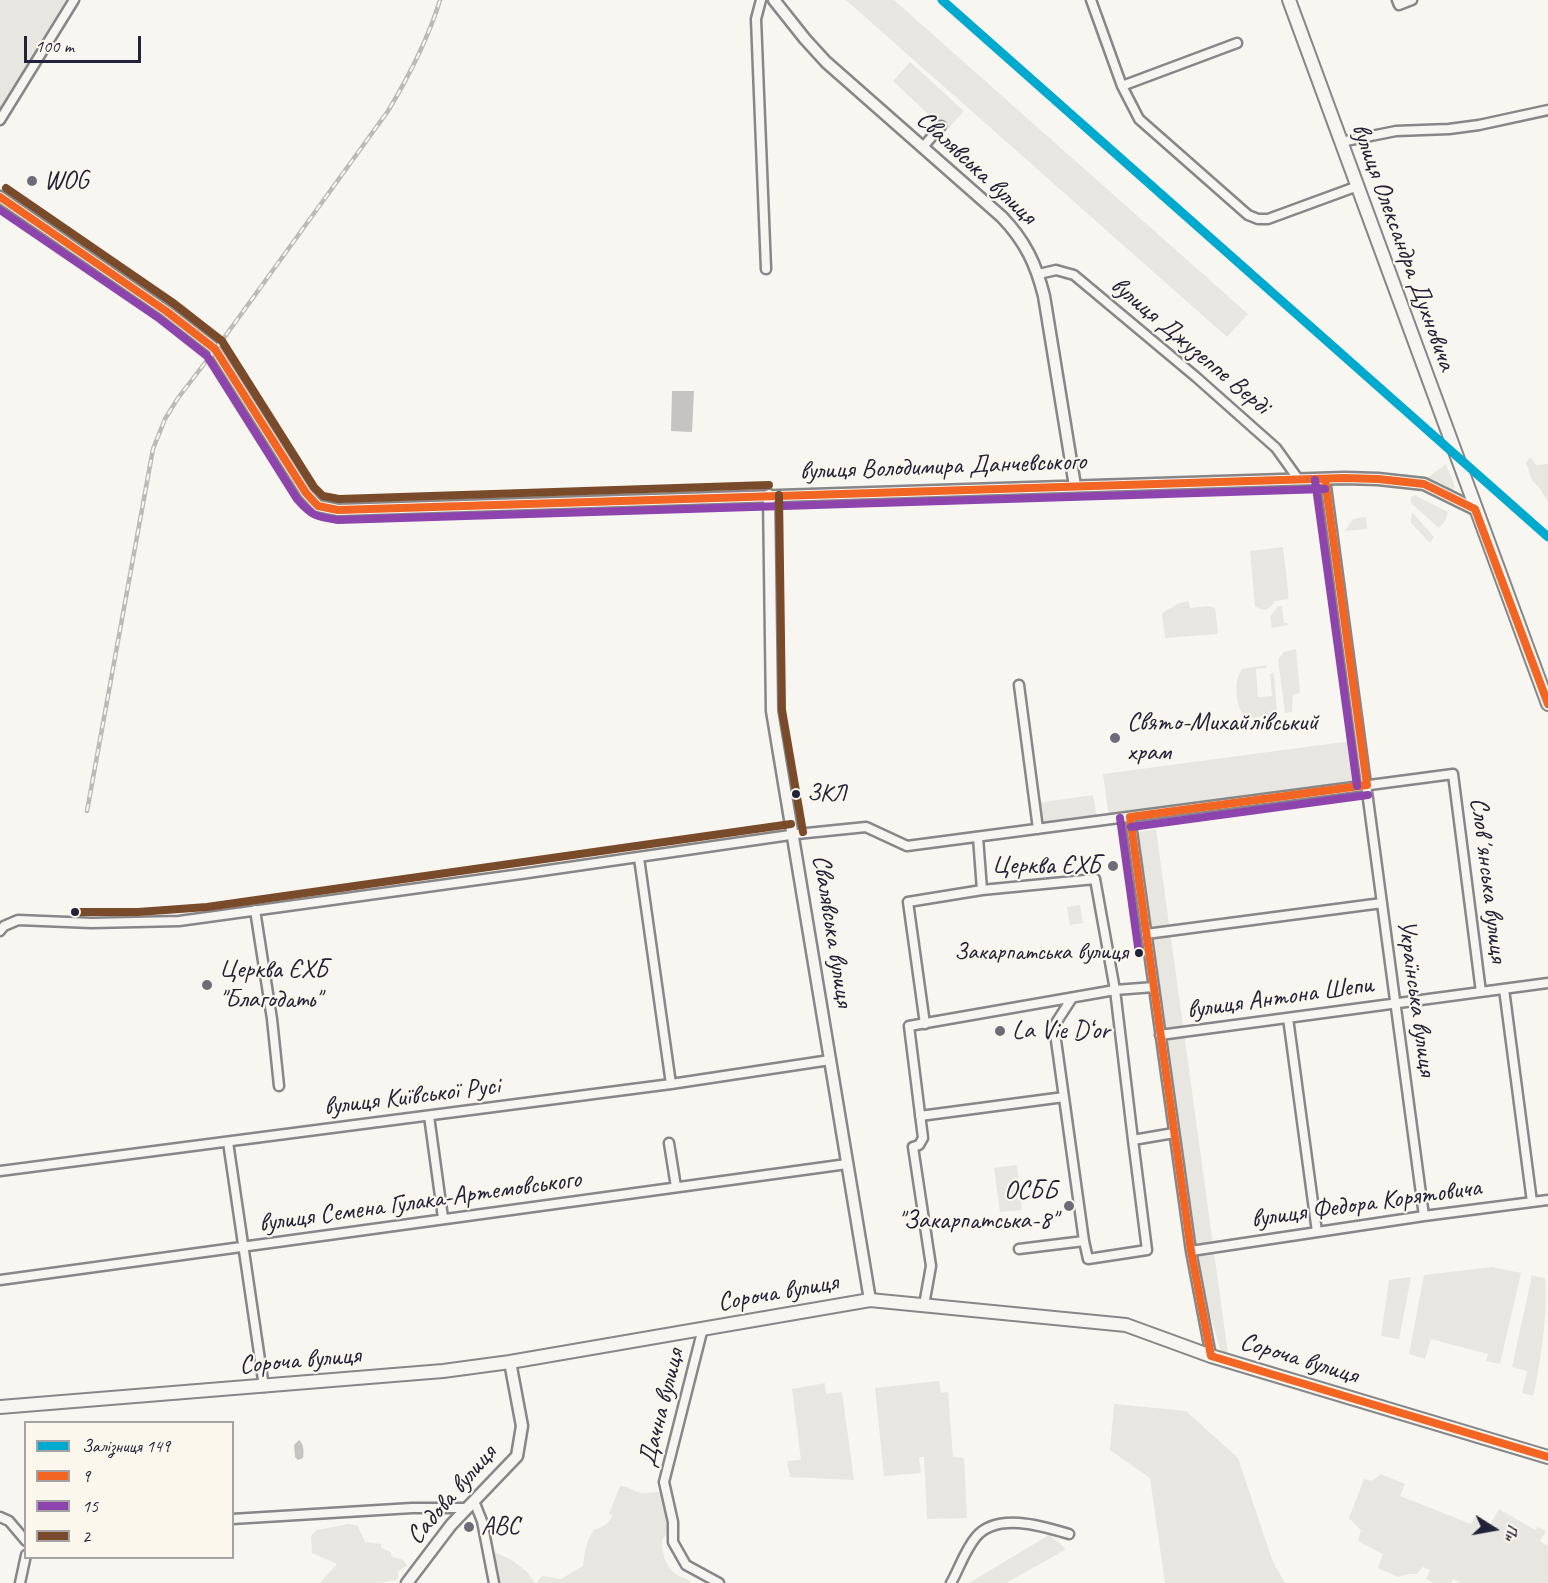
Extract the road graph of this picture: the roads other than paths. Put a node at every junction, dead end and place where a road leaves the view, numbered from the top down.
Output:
1 (74, 0) edge
2 (761, 0) edge
3 (774, 0) edge
4 (1091, 0) edge
5 (1289, 0) edge
6 (1397, 0) edge
7 (1412, 0) edge
8 (1237, 43) dead end
9 (1122, 86) junction
10 (1548, 110) edge
11 (0, 120) edge
12 (941, 126) dead end
13 (1341, 142) junction
14 (923, 147) junction
15 (1358, 186) junction
16 (0, 197) edge
17 (766, 269) dead end
18 (1039, 274) junction
19 (1325, 479) junction
20 (1299, 480) junction
21 (1075, 486) junction
22 (769, 495) junction
23 (1475, 509) junction
24 (1019, 685) dead end
25 (1548, 704) edge
26 (1366, 785) junction
27 (1130, 817) junction
28 (1038, 829) junction
29 (793, 834) junction
30 (978, 837) junction
31 (639, 858) junction
32 (982, 890) junction
33 (1382, 903) junction
34 (255, 910) junction
35 (1, 925) edge
36 (1146, 934) junction
37 (1548, 982) edge
38 (1154, 987) junction
39 (1504, 988) junction
40 (1115, 990) junction
41 (1481, 992) junction
42 (1072, 998) junction
43 (1395, 1003) junction
44 (1288, 1018) junction
45 (925, 1023) junction
46 (1160, 1035) junction
47 (830, 1060) junction
48 (671, 1084) junction
49 (279, 1086) dead end
50 (1064, 1097) junction
51 (429, 1116) junction
52 (920, 1116) junction
53 (1174, 1133) junction
54 (1133, 1140) junction
55 (228, 1142) junction
56 (669, 1143) dead end
57 (847, 1164) junction
58 (0, 1171) edge
59 (676, 1187) junction
60 (1548, 1200) edge
61 (1532, 1202) junction
62 (1424, 1216) junction
63 (443, 1218) junction
64 (1317, 1232) junction
65 (1084, 1241) junction
66 (244, 1248) junction
67 (1019, 1249) dead end
68 (1191, 1251) junction
69 (0, 1280) edge
70 (870, 1300) junction
71 (924, 1305) junction
72 (703, 1328) junction
73 (1211, 1356) junction
74 (510, 1362) junction
75 (264, 1387) junction
76 (0, 1407) edge
77 (1548, 1457) edge
78 (470, 1504) junction
79 (0, 1517) edge
80 (234, 1519) edge
81 (1069, 1534) dead end
82 (24, 1539) edge
83 (25, 1559) edge
84 (20, 1583) edge
85 (407, 1583) edge
86 (494, 1583) edge
87 (719, 1583) edge
88 (951, 1583) edge

1 - 11 street
2 - 17 street
3 - 14 street, Свалявська вулиця
4 - 9 street
5 - 13 main road, вулиця Олександра Духновича
6 - 7 street
8 - 9 street
9 - 15 street
10 - 13 street
12 - 14 street
13 - 15 main road, вулиця Олександра Духновича
14 - 18 street, Свалявська вулиця
15 - 23 main road, вулиця Олександра Духновича
16 - 22 street, вулиця Володимира Данчевського
18 - 20 street, вулиця Джузеппе Верді
18 - 21 street, Свалявська вулиця
19 - 20 street, вулиця Володимира Данчевського
19 - 23 street, вулиця Володимира Данчевського
19 - 26 street
20 - 21 street, вулиця Володимира Данчевського
21 - 22 street, вулиця Володимира Данчевського
22 - 29 street, Свалявська вулиця
23 - 25 main road, вулиця Олександра Духновича
24 - 28 street
26 - 27 street
26 - 33 street, Українська вулиця
26 - 41 street, Словʼянська вулиця
27 - 28 street
27 - 36 street
28 - 30 street
29 - 30 street
29 - 31 street
29 - 47 street, Свалявська вулиця
30 - 32 street
31 - 34 street
31 - 48 street
32 - 40 street
32 - 45 street
33 - 36 street
33 - 43 street, Українська вулиця
34 - 35 street
34 - 49 street
36 - 38 street
37 - 39 street, вулиця Антона Шепи
38 - 40 street
38 - 46 street
39 - 41 street, вулиця Антона Шепи
39 - 61 street
40 - 42 street
40 - 54 street
41 - 43 street, вулиця Антона Шепи
42 - 45 street
42 - 50 street
43 - 44 street, вулиця Антона Шепи
43 - 62 street, Українська вулиця
44 - 46 street, вулиця Антона Шепи
44 - 64 street
45 - 52 street
46 - 53 street
47 - 48 street, вулиця Київської Русі
47 - 57 street, Свалявська вулиця
48 - 51 street, вулиця Київської Русі
50 - 52 street
50 - 65 street
51 - 55 street, вулиця Київської Русі
51 - 63 street
52 - 71 street
53 - 54 street
53 - 68 street
54 - 65 street
55 - 58 street, вулиця Київської Русі
55 - 66 street
56 - 59 street
57 - 59 street, вулиця Семена Гулака-Артемовського
57 - 70 street, Свалявська вулиця
59 - 63 street, вулиця Семена Гулака-Артемовського
60 - 61 street, вулиця Федора Корятовича
61 - 62 street, вулиця Федора Корятовича
62 - 64 street, вулиця Федора Корятовича
63 - 66 street, вулиця Семена Гулака-Артемовського
64 - 68 street, вулиця Федора Корятовича
65 - 67 street
66 - 69 street, вулиця Семена Гулака-Артемовського
66 - 75 street
68 - 73 street
70 - 71 main road, Сороча вулиця
70 - 72 main road, Сороча вулиця
71 - 73 main road, Сороча вулиця
72 - 74 main road, Сороча вулиця
72 - 87 street, Дачна вулиця
73 - 77 main road, Сороча вулиця
74 - 75 main road, Сороча вулиця
74 - 78 street, Садова вулиця
75 - 76 main road, Сороча вулиця
78 - 80 street
78 - 85 street, Садова вулиця
78 - 86 street
79 - 82 street
81 - 88 street
83 - 84 street

